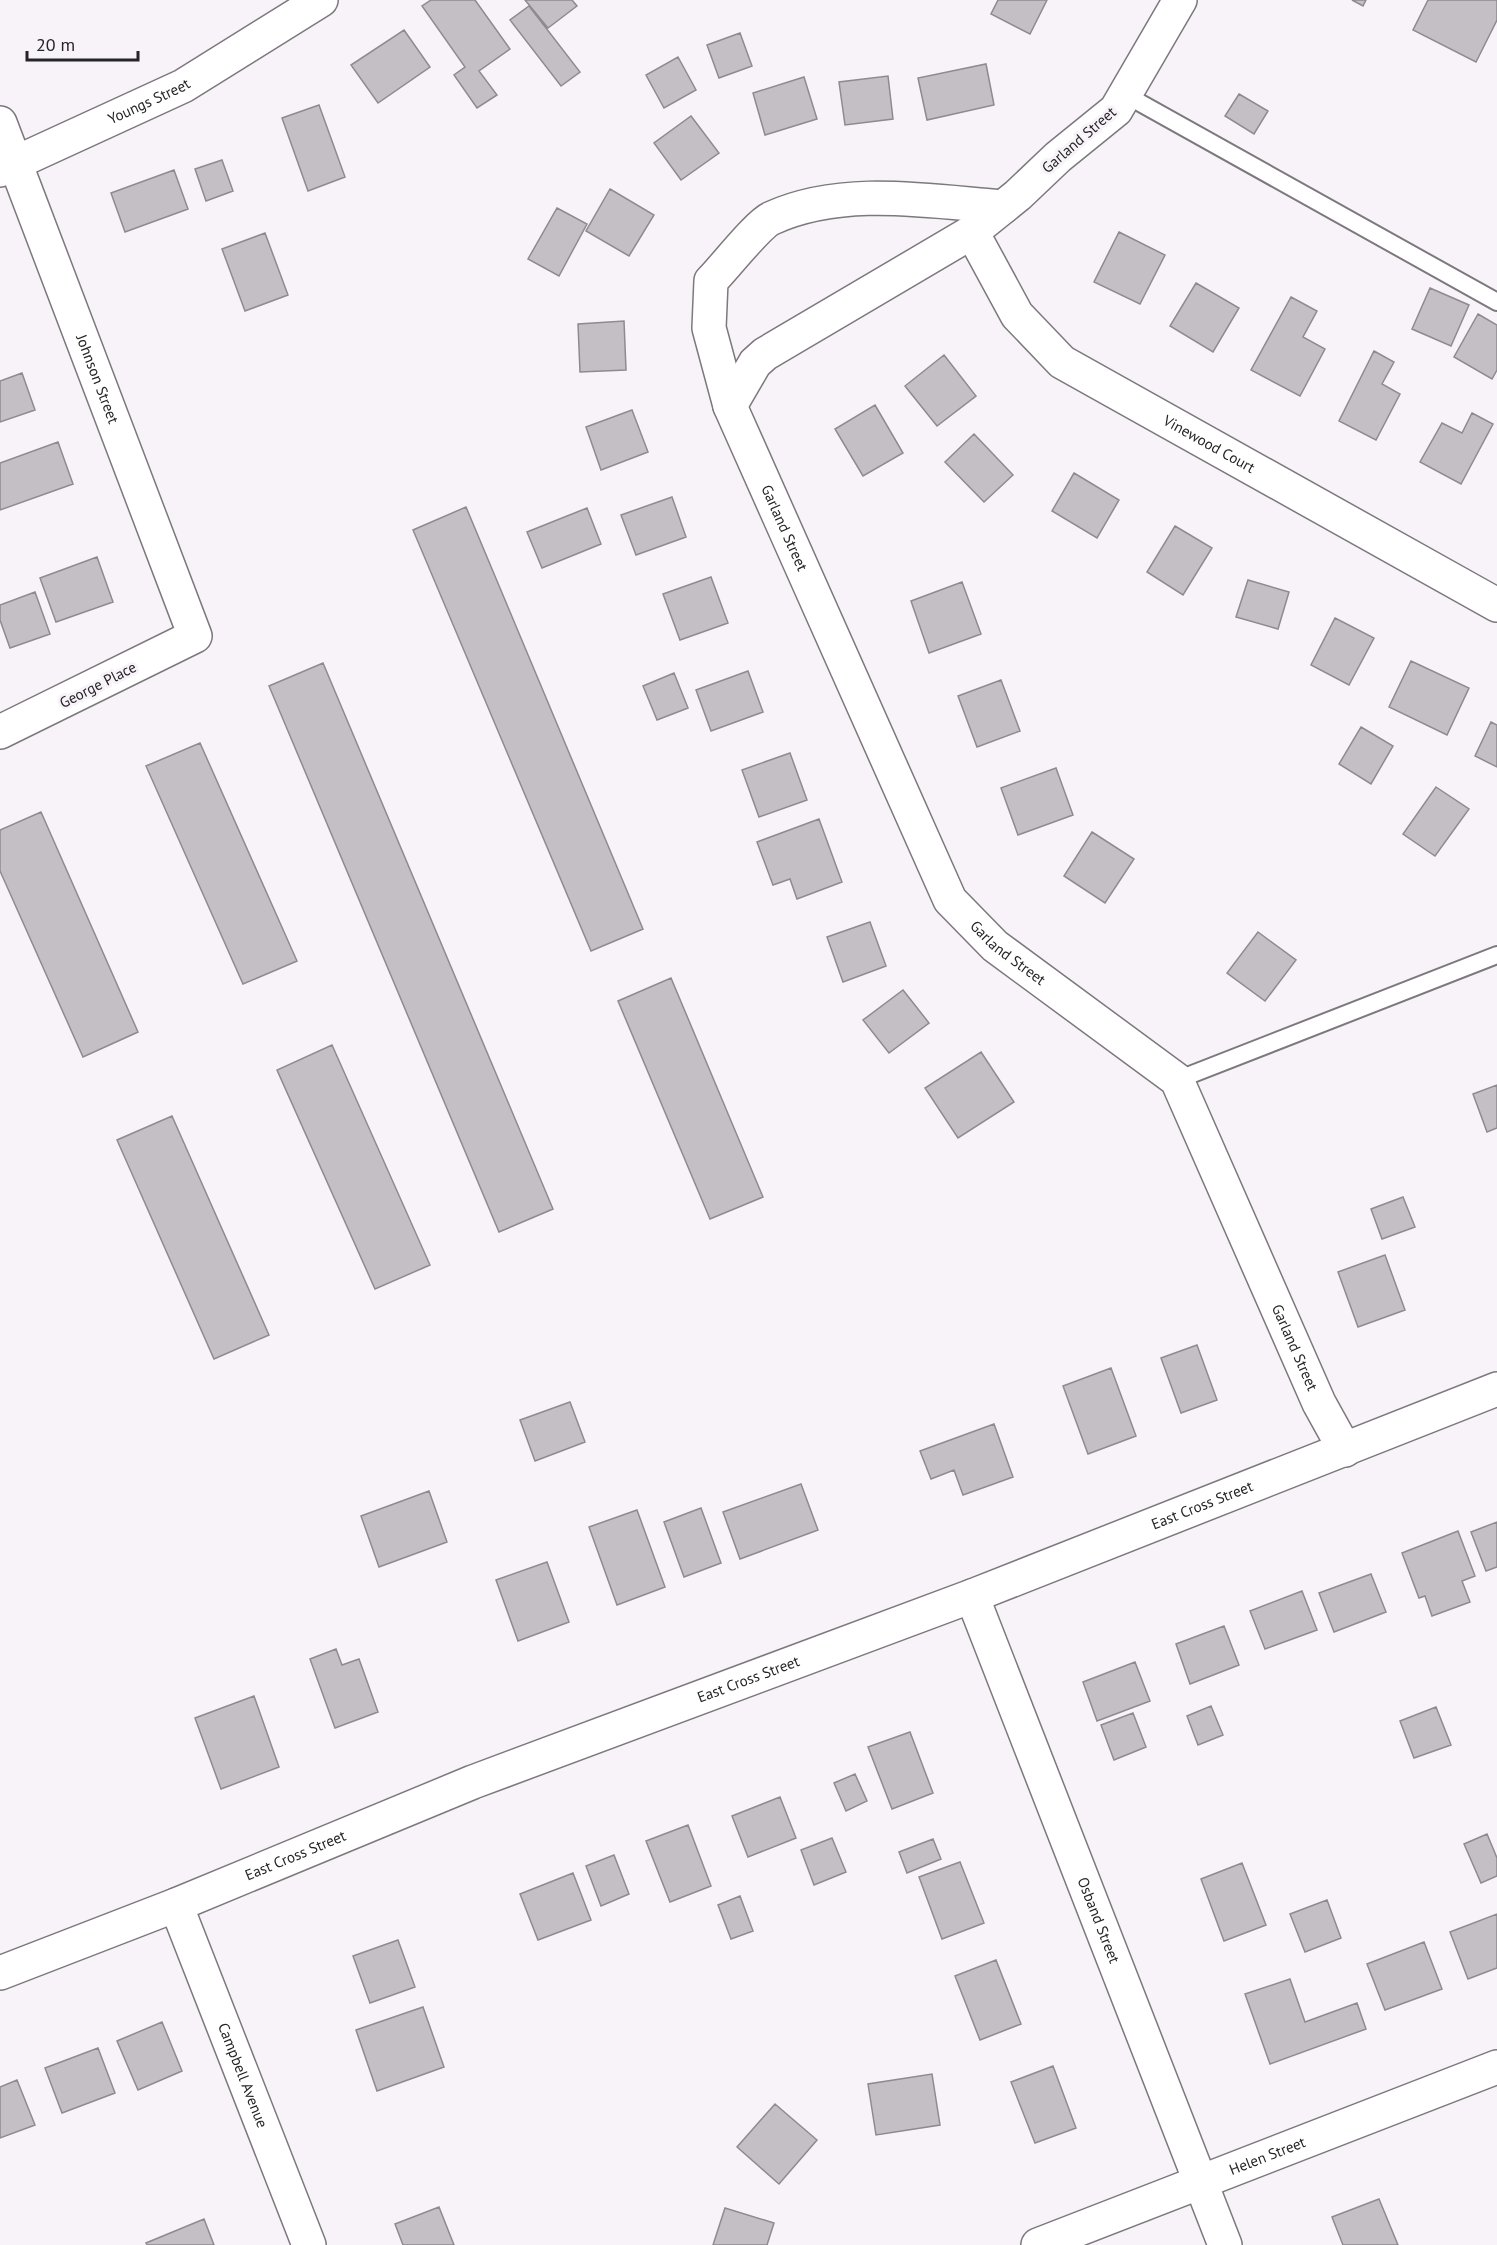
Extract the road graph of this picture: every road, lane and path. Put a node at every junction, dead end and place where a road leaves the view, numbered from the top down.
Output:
1 (321, 0) edge
2 (1180, 0) edge
3 (1126, 94) junction
4 (0, 123) edge
5 (8, 166) edge
6 (1003, 207) junction
7 (972, 232) junction
8 (1497, 302) edge
9 (730, 406) junction
10 (1497, 605) edge
11 (195, 636) joint
12 (0, 732) edge
13 (1497, 955) edge
14 (1177, 1080) junction
15 (1497, 1389) edge
16 (1345, 1450) junction
17 (972, 1596) junction
18 (176, 1905) junction
19 (0, 1973) edge
20 (1497, 2067) edge
21 (1201, 2181) junction
22 (309, 2245) edge
23 (1038, 2245) edge
24 (1226, 2245) edge

1 - 5 street, Youngs Street
2 - 3 street, Garland Street
3 - 6 street, Garland Street
3 - 8 lane
4 - 5 street, Johnson Street
5 - 11 street, Johnson Street
6 - 7 street, Garland Street
6 - 9 street, Garland Street
7 - 9 street, Garland Street
7 - 10 street, Vinewood Court
9 - 14 street, Garland Street
11 - 12 street, George Place
13 - 14 lane
14 - 16 street, Garland Street
15 - 16 street, East Cross Street
16 - 17 street, East Cross Street
17 - 18 street, East Cross Street
17 - 21 street, Osband Street
18 - 19 street, East Cross Street
18 - 22 street, Campbell Avenue
20 - 21 street, Helen Street
21 - 23 street, Helen Street
21 - 24 street, Osband Street

